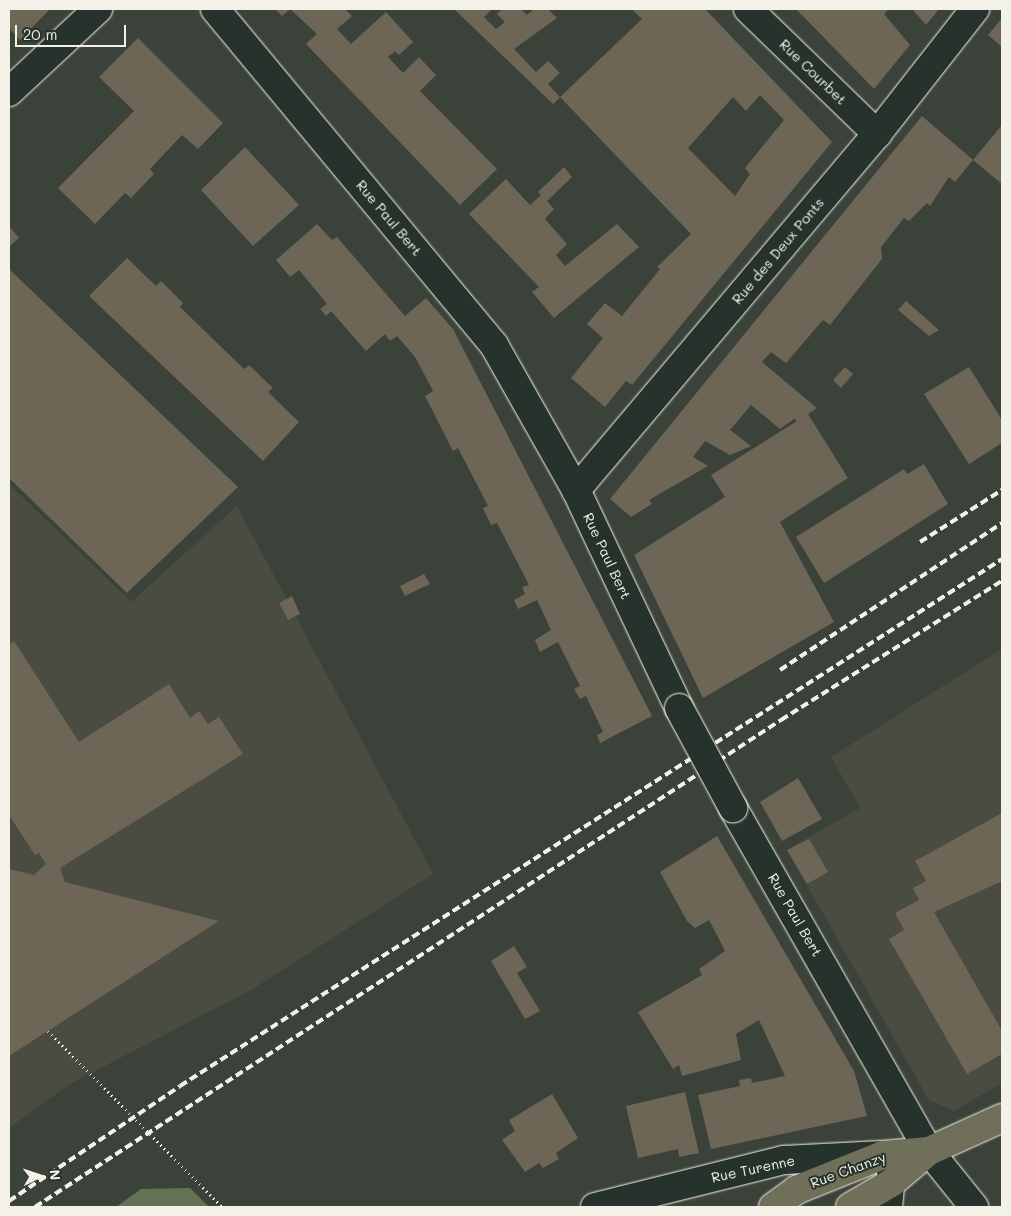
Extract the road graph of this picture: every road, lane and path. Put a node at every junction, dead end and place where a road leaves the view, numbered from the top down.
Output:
1 (98, 9) edge
2 (214, 9) edge
3 (748, 9) edge
4 (975, 9) edge
5 (9, 92) edge
6 (877, 134) junction
7 (576, 490) junction
8 (48, 1031) dead end
9 (1002, 1118) edge
10 (929, 1151) junction
11 (883, 1154) junction
12 (890, 1195) edge
13 (222, 1207) edge
14 (595, 1207) edge
15 (773, 1207) edge
16 (850, 1207) edge
17 (974, 1207) edge

1 - 5 street
2 - 7 street, Rue Paul Bert
3 - 6 street, Rue Courbet
4 - 6 street, Rue des Deux Ponts
6 - 7 street, Rue des Deux Ponts
7 - 10 street, Rue Paul Bert, bridge
8 - 13 path, bridge
9 - 10 main road
10 - 11 main road, Rue Chanzy
10 - 12 main road
10 - 17 street, Rue Paul Bert
11 - 12 street
11 - 14 street, Rue Turenne
11 - 15 main road, Rue Chanzy
12 - 16 main road

